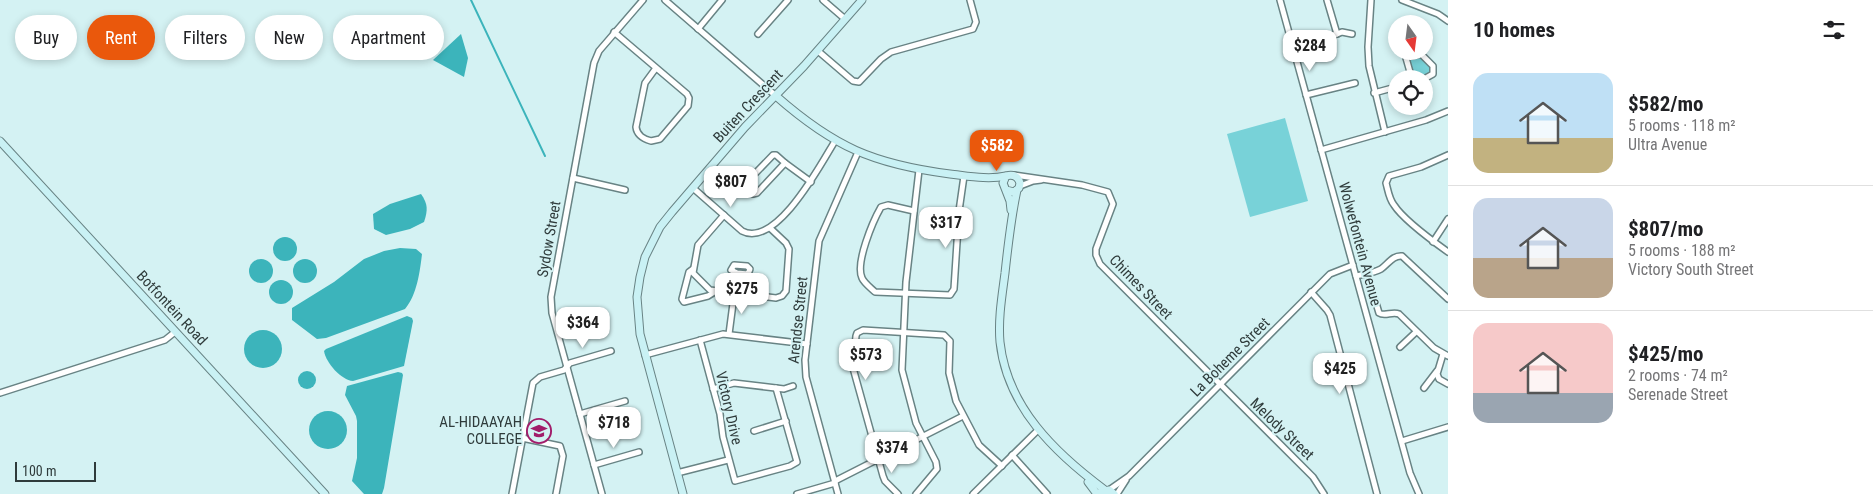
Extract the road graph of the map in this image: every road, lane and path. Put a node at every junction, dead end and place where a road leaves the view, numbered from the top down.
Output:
1 (643, 0) edge
2 (665, 0) edge
3 (722, 0) edge
4 (788, 0) edge
5 (823, 0) edge
6 (862, 0) edge
7 (970, 0) edge
8 (1280, 0) edge
9 (1328, 0) edge
10 (1371, 0) edge
11 (1402, 0) edge
12 (846, 19) junction
13 (1448, 21) edge
14 (698, 29) junction
15 (614, 32) junction
16 (758, 34) dead end
17 (1337, 34) junction
18 (1352, 34) dead end
19 (1292, 46) junction
20 (818, 51) junction
21 (656, 68) junction
22 (1355, 83) dead end
23 (1388, 89) edge
24 (1374, 93) junction
25 (776, 96) junction
26 (1306, 96) junction
27 (1448, 111) edge
28 (1385, 132) junction
29 (0, 141) edge
30 (835, 141) junction
31 (1321, 150) junction
32 (858, 152) junction
33 (1448, 155) edge
34 (784, 163) junction
35 (920, 170) junction
36 (964, 176) junction
37 (1010, 176) junction
38 (573, 178) junction
39 (980, 178) junction
40 (1046, 180) junction
41 (811, 182) junction
42 (692, 188) junction
43 (1018, 188) junction
44 (625, 190) dead end
45 (1006, 190) junction
46 (914, 211) junction
47 (724, 216) junction
48 (1012, 218) junction
49 (1448, 219) edge
50 (770, 228) junction
51 (1433, 242) junction
52 (1448, 252) edge
53 (1353, 265) junction
54 (693, 269) junction
55 (737, 273) dead end
56 (1367, 273) junction
57 (1356, 276) junction
58 (716, 291) junction
59 (1311, 292) junction
60 (734, 293) junction
61 (905, 293) junction
62 (1448, 299) edge
63 (175, 332) junction
64 (1416, 332) junction
65 (903, 333) junction
66 (729, 334) junction
67 (700, 340) junction
68 (807, 344) junction
69 (1400, 347) dead end
70 (611, 351) dead end
71 (645, 355) junction
72 (1445, 355) edge
73 (566, 366) junction
74 (1437, 371) junction
75 (1448, 384) edge
76 (1220, 385) junction
77 (793, 386) dead end
78 (776, 388) junction
79 (1424, 388) dead end
80 (713, 389) junction
81 (0, 393) edge
82 (625, 401) dead end
83 (580, 414) junction
84 (963, 416) junction
85 (786, 422) junction
86 (1448, 429) edge
87 (1038, 430) junction
88 (754, 431) dead end
89 (923, 436) junction
90 (522, 438) junction
91 (1402, 441) junction
92 (639, 452) dead end
93 (1012, 455) junction
94 (878, 459) junction
95 (728, 460) junction
96 (594, 465) junction
97 (1002, 466) junction
98 (678, 473) junction
99 (1129, 476) junction
100 (835, 482) junction
101 (1107, 493) edge
102 (325, 494) edge
103 (512, 494) edge
104 (556, 494) edge
105 (602, 494) edge
106 (683, 494) edge
107 (797, 494) edge
108 (838, 494) edge
109 (898, 494) edge
110 (916, 494) edge
111 (973, 494) edge
112 (1048, 494) edge
113 (1324, 494) edge
114 (1377, 494) edge
115 (1419, 494) edge

1 - 15 street, Sydow Street
2 - 14 street
3 - 14 street
4 - 16 street
5 - 12 street
6 - 12 street, Buiten Crescent
7 - 20 street
8 - 19 street, Wolwefontein Avenue
9 - 17 street
10 - 24 street
11 - 13 street
12 - 20 street, Buiten Crescent
14 - 25 street
15 - 21 street
15 - 38 street, Sydow Street
17 - 18 street
17 - 19 street
19 - 26 street, Wolwefontein Avenue
20 - 25 street, Buiten Crescent
21 - 21 street
22 - 26 street
23 - 24 street
24 - 28 street
25 - 30 street
25 - 42 street, Buiten Crescent
26 - 31 street, Wolwefontein Avenue
27 - 28 street
28 - 31 street
29 - 63 street, Botfontein Road
30 - 32 street
30 - 41 street
31 - 53 street, Wolwefontein Avenue
32 - 35 street
32 - 68 street, Arendse Street
33 - 51 street
34 - 34 street
34 - 41 street
35 - 36 street
35 - 46 street
36 - 39 street
36 - 61 street
37 - 39 street
37 - 40 street, Chimes Street
37 - 43 street
37 - 45 street
38 - 44 street
38 - 73 street, Sydow Street
39 - 45 street
40 - 43 street, Chimes Street
40 - 76 street, Chimes Street
41 - 50 street
42 - 47 street
42 - 71 street, Buiten Crescent
43 - 45 street
43 - 48 street
45 - 48 street
46 - 61 street
46 - 61 street
47 - 50 street
47 - 54 street
48 - 87 street
49 - 51 street
50 - 60 street
51 - 52 street
53 - 57 street, Wolwefontein Avenue
53 - 59 street, La Boheme Street
54 - 58 street
54 - 58 street
55 - 60 street
56 - 57 street
56 - 62 street
56 - 64 street
57 - 91 street, Wolwefontein Avenue
58 - 60 street
59 - 76 street, La Boheme Street
59 - 114 street
60 - 66 street
61 - 65 street
63 - 81 street
63 - 102 street, Botfontein Road
64 - 69 street
64 - 72 street
65 - 84 street
65 - 89 street
65 - 94 street
66 - 67 street
66 - 68 street
67 - 71 street
67 - 80 street, Victory Drive
68 - 100 street, Arendse Street
70 - 73 street
71 - 98 street, Buiten Crescent
72 - 74 street
73 - 83 street, Sydow Street
73 - 90 street
74 - 75 street
74 - 79 street
76 - 99 street, La Boheme Street
76 - 113 street, Melody Street
77 - 78 street
78 - 80 street
78 - 85 street
80 - 95 street, Victory Drive
82 - 83 street
83 - 96 street, Sydow Street
84 - 89 street
84 - 97 street
85 - 88 street
85 - 95 street
86 - 91 street
87 - 93 street
87 - 101 street
89 - 94 street
89 - 110 street
90 - 103 street
90 - 104 street
91 - 115 street, Wolwefontein Avenue
92 - 96 street
93 - 97 street
93 - 112 street
94 - 100 street
94 - 109 street
95 - 98 street, Victory Drive
96 - 105 street, Sydow Street
97 - 111 street
98 - 106 street, Buiten Crescent
99 - 101 street, La Boheme Street
99 - 101 street, La Boheme Street
100 - 107 street
100 - 108 street, Arendse Street

